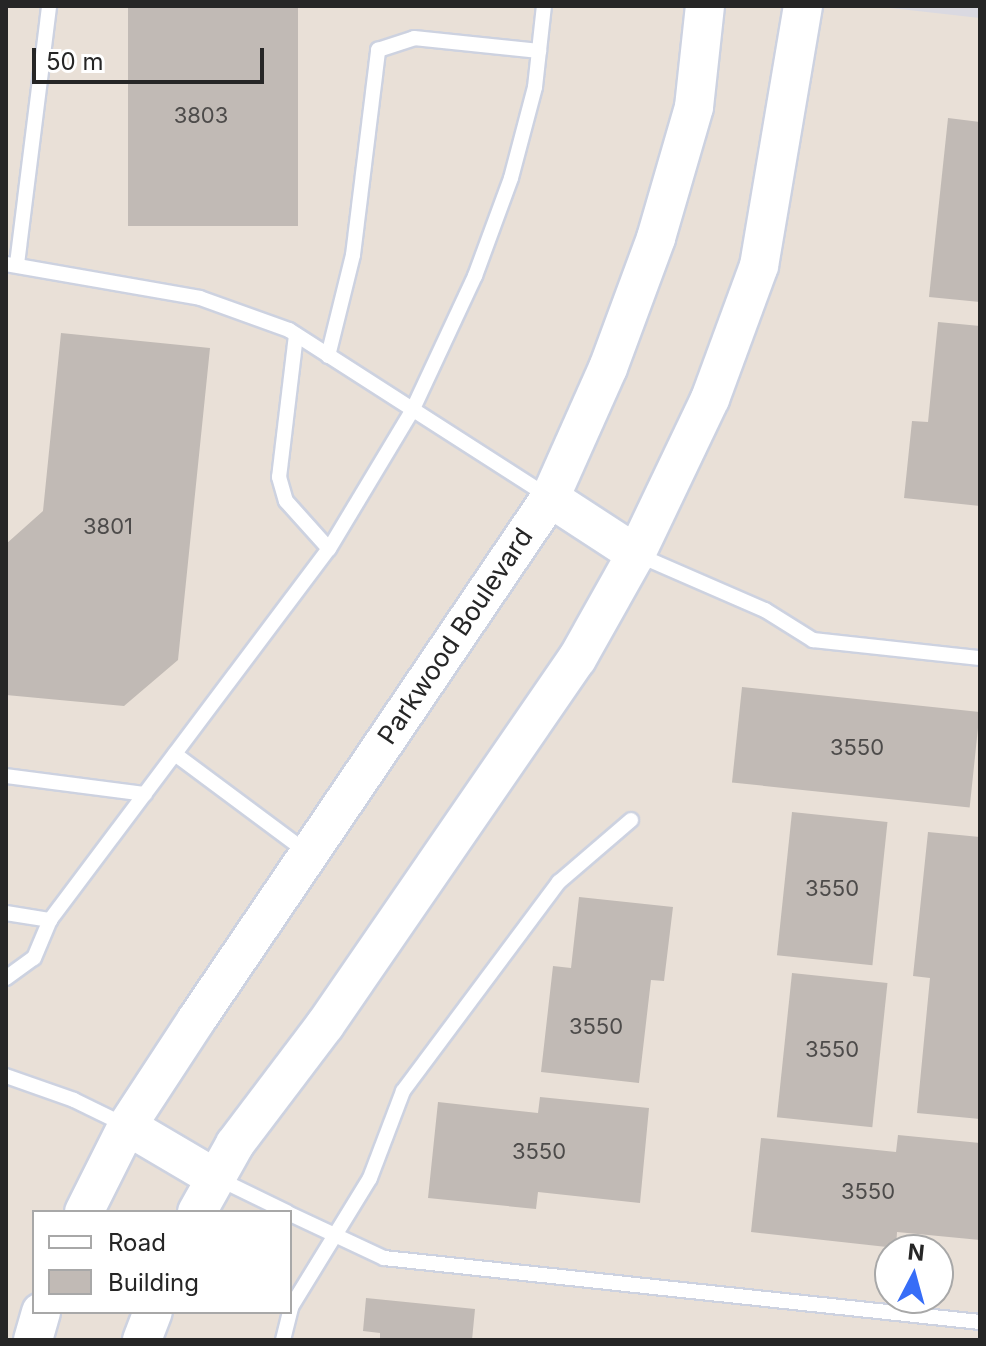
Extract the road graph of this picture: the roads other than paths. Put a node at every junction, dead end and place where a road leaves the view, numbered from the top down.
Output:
1 (49, 6) edge
2 (544, 6) edge
3 (705, 6) edge
4 (803, 6) edge
5 (539, 51) junction
6 (12, 264) edge
7 (296, 335) junction
8 (328, 356) junction
9 (412, 411) junction
10 (550, 498) junction
11 (329, 549) junction
12 (636, 554) junction
13 (980, 658) edge
14 (175, 754) junction
15 (6, 776) edge
16 (145, 794) junction
17 (631, 820) dead end
18 (309, 854) junction
19 (6, 913) edge
20 (50, 920) junction
21 (6, 978) edge
22 (6, 1076) edge
23 (127, 1126) junction
24 (212, 1176) junction
25 (85, 1210) edge
26 (198, 1210) edge
27 (282, 1210) edge
28 (292, 1215) edge
29 (334, 1234) junction
30 (292, 1305) edge
31 (40, 1314) edge
32 (152, 1314) edge
33 (289, 1314) edge
34 (980, 1322) edge
35 (33, 1340) edge
36 (142, 1340) edge
37 (283, 1340) edge

1 - 6 lane
2 - 5 lane
3 - 10 main road, Parkwood Boulevard
4 - 12 main road
5 - 8 lane
5 - 9 lane
6 - 7 lane
7 - 8 lane
7 - 11 lane
8 - 9 lane
9 - 10 lane
9 - 11 lane
10 - 12 main road
10 - 18 main road, Parkwood Boulevard
11 - 14 lane
12 - 13 lane
12 - 24 main road
14 - 16 lane
14 - 18 lane
15 - 16 lane
16 - 20 lane
17 - 29 lane
18 - 23 main road, Parkwood Boulevard
19 - 20 lane
20 - 21 lane
22 - 23 lane
23 - 24 main road
23 - 25 main road, Parkwood Boulevard
24 - 26 main road
24 - 27 lane
28 - 29 lane
29 - 30 lane
29 - 34 lane
31 - 35 main road
32 - 36 main road
33 - 37 lane

